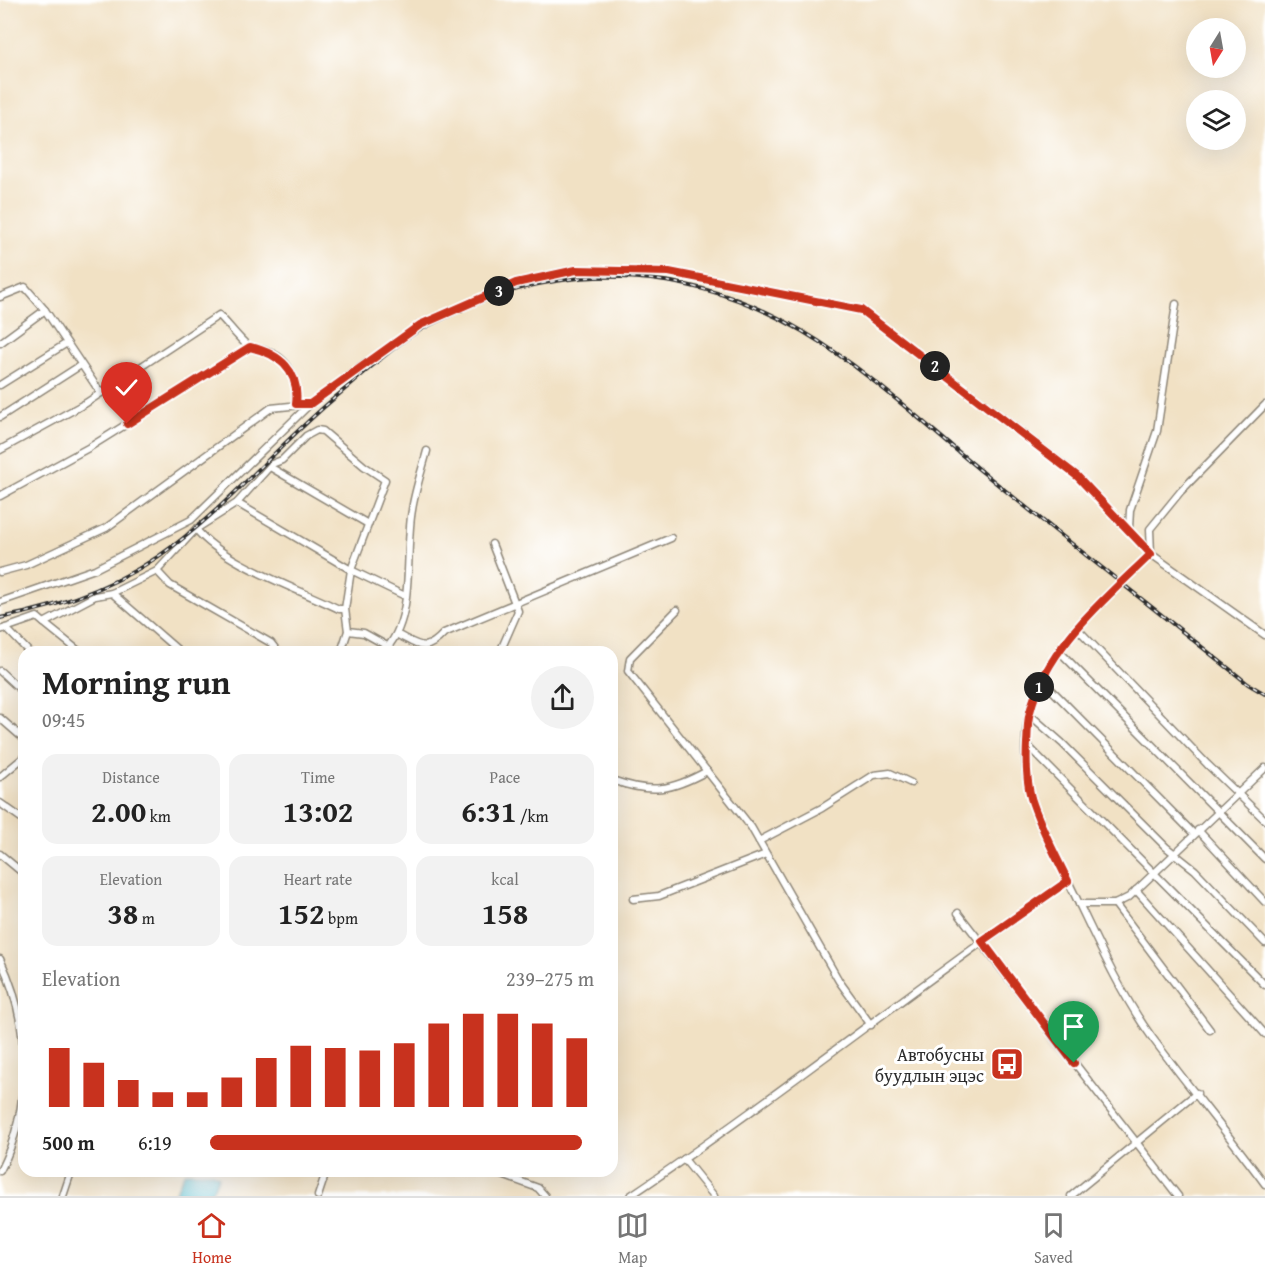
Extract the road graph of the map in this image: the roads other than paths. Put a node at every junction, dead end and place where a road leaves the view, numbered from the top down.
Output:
1 (0, 298) edge
2 (1176, 304) dead end
3 (45, 310) junction
4 (67, 343) junction
5 (0, 344) edge
6 (250, 347) junction
7 (81, 365) junction
8 (0, 385) edge
9 (100, 392) junction
10 (296, 404) junction
11 (310, 404) junction
12 (1265, 405) edge
13 (0, 417) edge
14 (0, 450) edge
15 (427, 451) dead end
16 (270, 467) junction
17 (0, 496) edge
18 (237, 503) junction
19 (368, 524) junction
20 (196, 529) junction
21 (1129, 531) junction
22 (671, 538) dead end
23 (492, 544) dead end
24 (1151, 554) junction
25 (351, 570) junction
26 (157, 571) junction
27 (0, 572) edge
28 (112, 593) junction
29 (405, 596) junction
30 (0, 602) edge
31 (517, 603) junction
32 (345, 609) junction
33 (677, 610) dead end
34 (44, 623) junction
35 (1077, 628) junction
36 (3, 629) edge
37 (348, 631) junction
38 (398, 635) junction
39 (1265, 635) edge
40 (22, 646) edge
41 (73, 646) edge
42 (173, 646) edge
43 (273, 646) edge
44 (343, 646) edge
45 (387, 646) edge
46 (390, 646) edge
47 (423, 646) edge
48 (431, 646) edge
49 (503, 646) edge
50 (1059, 651) junction
51 (0, 671) edge
52 (1042, 680) junction
53 (18, 688) edge
54 (1029, 714) junction
55 (0, 718) edge
56 (18, 734) edge
57 (1027, 744) junction
58 (18, 762) edge
59 (0, 765) edge
60 (7, 771) junction
61 (706, 771) junction
62 (1264, 772) edge
63 (0, 777) edge
64 (618, 782) edge
65 (911, 783) dead end
66 (1238, 794) junction
67 (0, 803) edge
68 (1221, 813) junction
69 (18, 816) edge
70 (1265, 820) edge
71 (1196, 832) junction
72 (759, 842) junction
73 (1176, 853) junction
74 (0, 854) edge
75 (766, 854) junction
76 (1265, 859) edge
77 (18, 865) edge
78 (18, 869) edge
79 (1156, 872) junction
80 (1068, 881) junction
81 (1136, 890) junction
82 (633, 899) dead end
83 (1265, 902) edge
84 (1079, 904) junction
85 (1115, 904) junction
86 (958, 913) dead end
87 (982, 941) junction
88 (1265, 943) edge
89 (0, 959) edge
90 (1265, 985) edge
91 (18, 1017) edge
92 (871, 1025) junction
93 (1210, 1030) dead end
94 (1265, 1034) edge
95 (1197, 1093) junction
96 (18, 1114) edge
97 (1138, 1142) junction
98 (684, 1160) junction
99 (0, 1172) edge
100 (69, 1177) edge
101 (324, 1177) edge
102 (508, 1177) edge
103 (1265, 1184) edge
104 (538, 1188) junction
105 (63, 1196) edge
106 (318, 1196) edge
107 (538, 1196) edge
108 (545, 1196) edge
109 (630, 1196) edge
110 (714, 1196) edge
111 (1071, 1196) edge
112 (1178, 1196) edge

1 - 3 street
2 - 21 street
3 - 4 street
3 - 5 street
4 - 7 street
4 - 8 street
6 - 9 street
6 - 10 street
6 - 17 street
7 - 9 street
7 - 13 street
9 - 14 street
10 - 11 street
10 - 27 street
11 - 21 street
11 - 30 street
12 - 24 street
15 - 29 street
16 - 18 street
16 - 19 street
16 - 19 street
18 - 20 street
18 - 25 street
19 - 25 street
20 - 26 street
20 - 32 street
21 - 24 street
22 - 31 street
23 - 31 street
24 - 35 street
24 - 39 street
25 - 29 street
25 - 32 street
26 - 28 street
26 - 43 street
28 - 34 street
28 - 42 street
29 - 38 street
31 - 48 street
31 - 49 street
32 - 37 street
33 - 61 street
34 - 36 street
34 - 41 street
35 - 50 street
35 - 66 street
36 - 40 street
37 - 44 street
37 - 45 street
38 - 46 street
38 - 47 street
50 - 52 street
50 - 68 street
51 - 53 street
52 - 54 street
52 - 71 street
54 - 57 street
54 - 73 street
55 - 56 street
57 - 79 street
57 - 80 street
58 - 60 street
59 - 60 street
60 - 63 street
61 - 64 street
61 - 72 street
62 - 66 street
65 - 72 street
66 - 68 street
66 - 70 street
67 - 69 street
68 - 71 street
68 - 76 street
71 - 73 street
71 - 83 street
72 - 75 street
73 - 79 street
73 - 88 street
74 - 77 street
74 - 78 street
75 - 82 street
75 - 92 street
79 - 81 street
79 - 90 street
80 - 84 street
80 - 87 street
81 - 85 street
81 - 94 street
84 - 85 street
84 - 95 street
85 - 93 street
86 - 87 street
87 - 92 street
87 - 97 street
89 - 91 street
92 - 98 street
95 - 97 street
95 - 103 street
96 - 99 street
97 - 111 street
97 - 112 street
98 - 109 street
98 - 110 street
100 - 105 street
101 - 106 street
102 - 104 street
104 - 107 street
104 - 108 street

